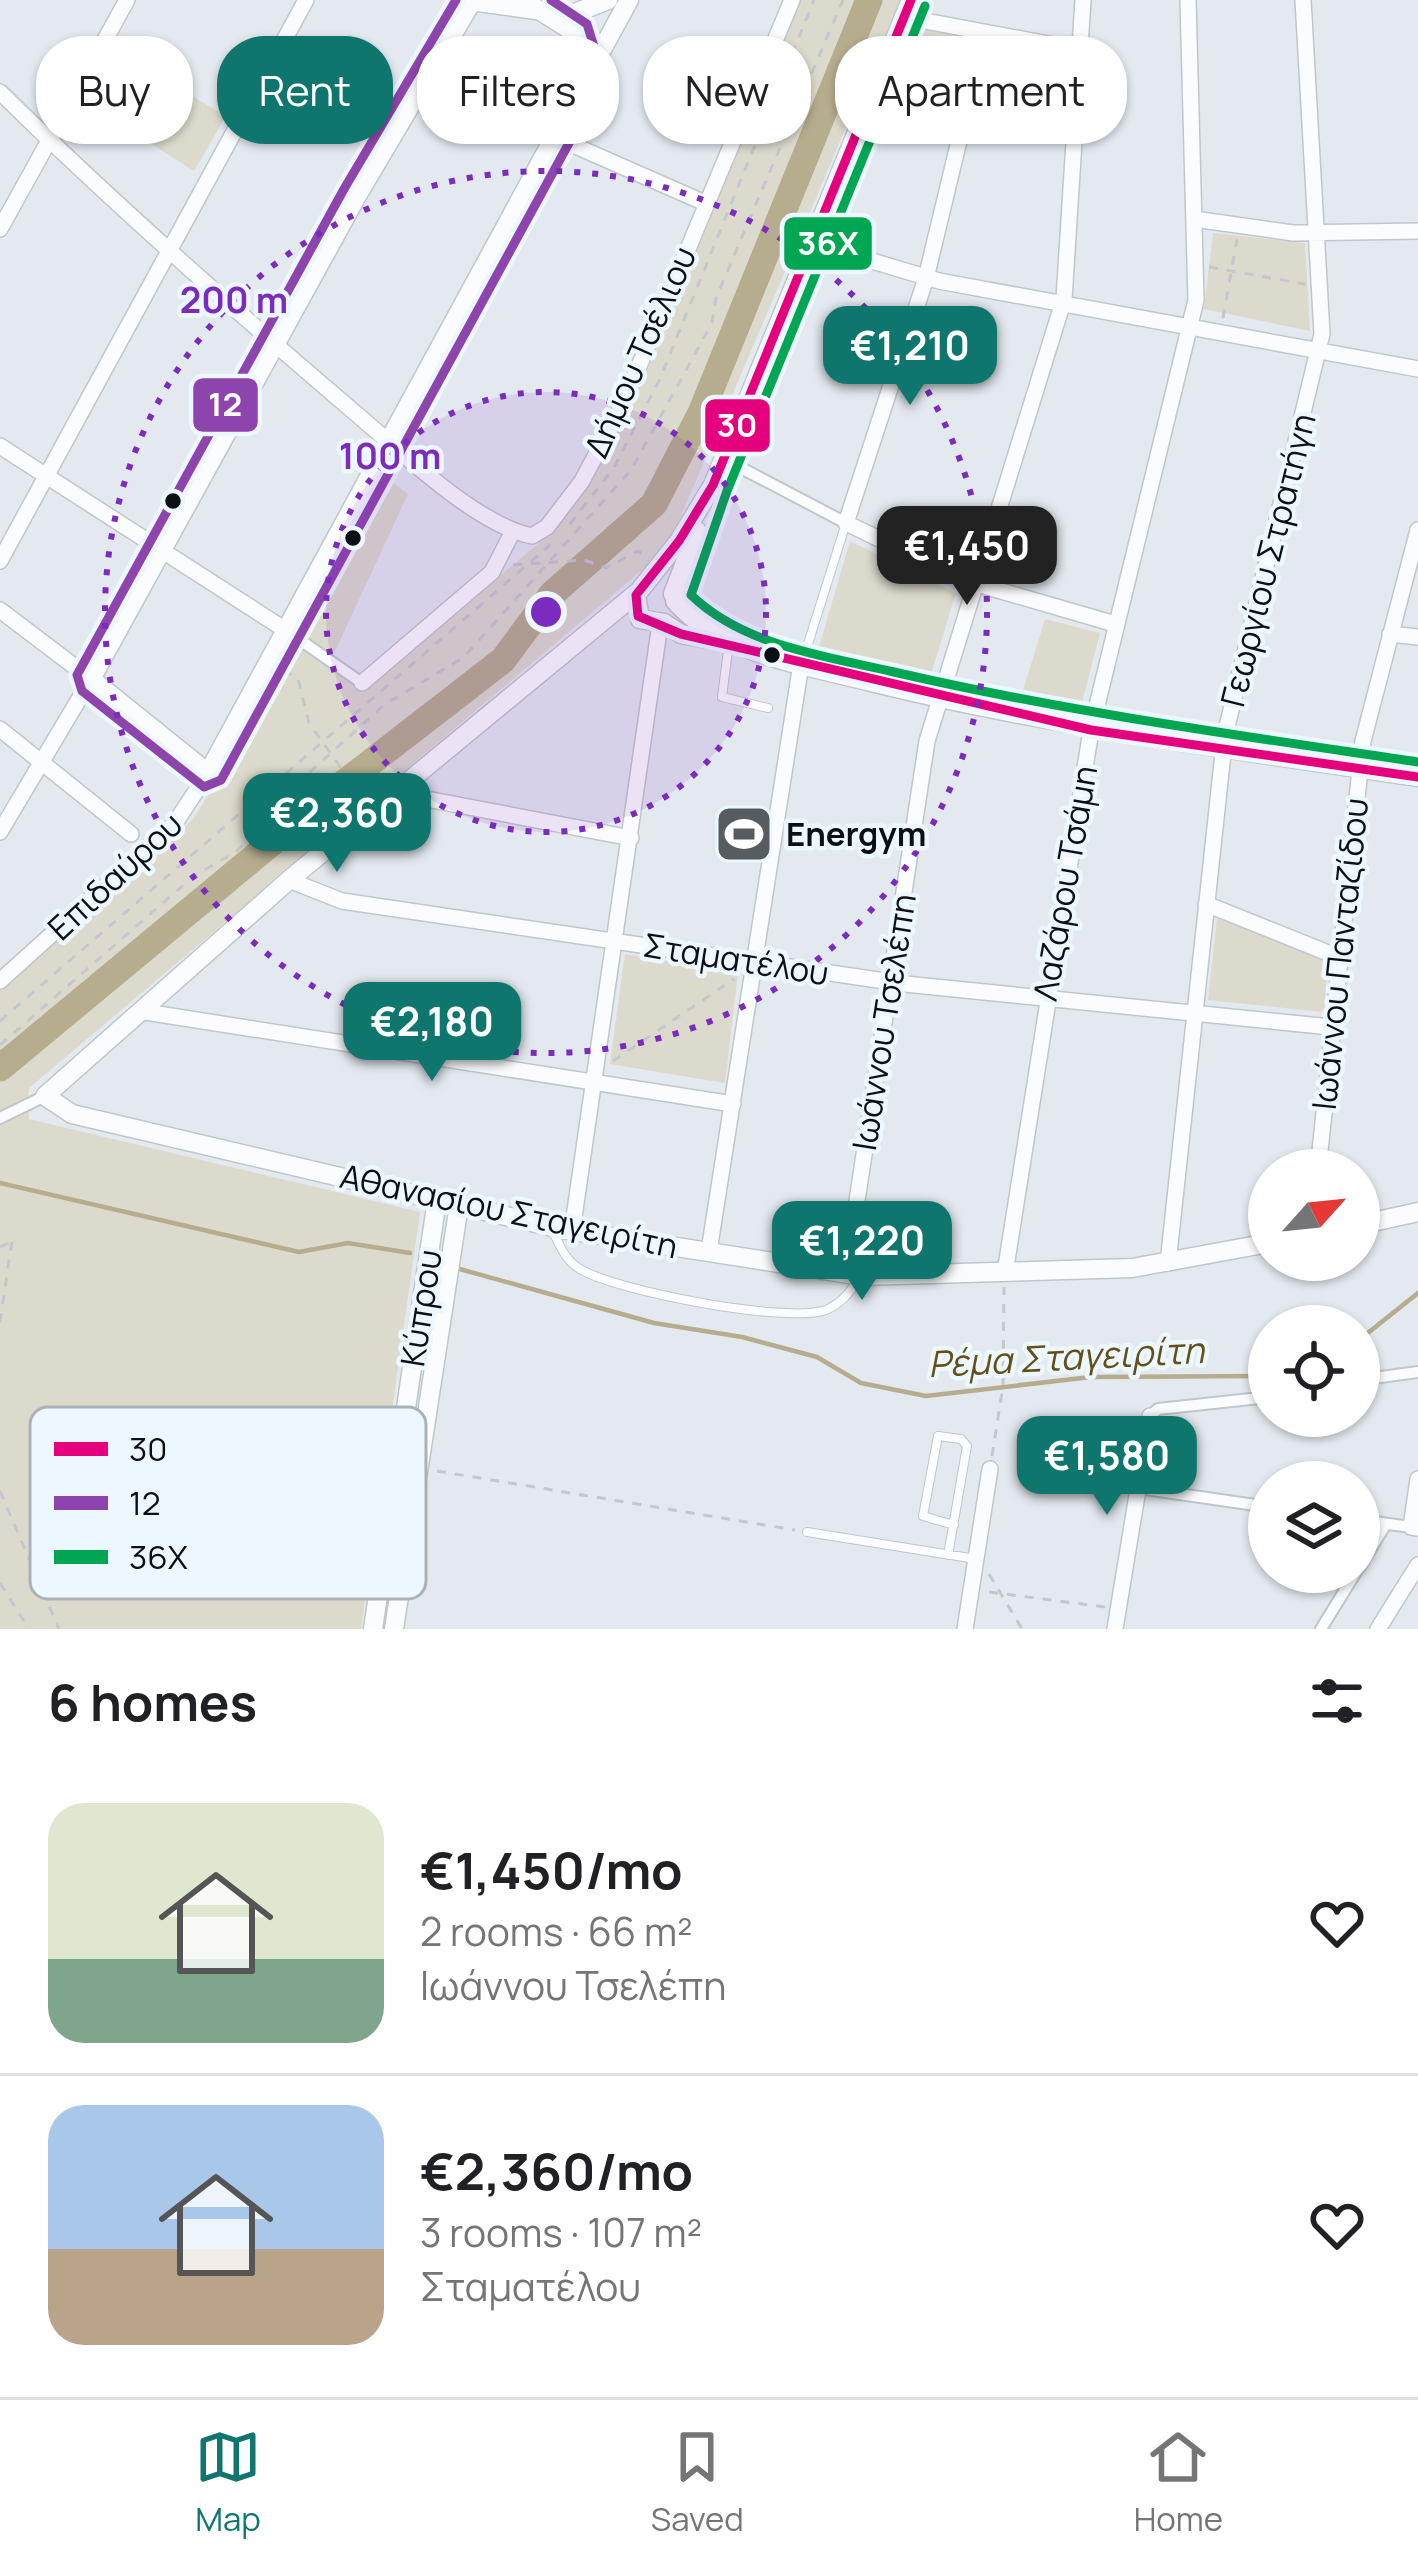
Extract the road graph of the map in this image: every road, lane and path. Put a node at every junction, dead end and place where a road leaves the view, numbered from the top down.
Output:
1 (127, 0) edge
2 (306, 0) edge
3 (469, 0) edge
4 (628, 0) edge
5 (793, 0) edge
6 (814, 0) edge
7 (1083, 0) edge
8 (1188, 0) edge
9 (1303, 0) edge
10 (606, 1) edge
11 (529, 5) edge
12 (908, 9) edge
13 (559, 19) junction
14 (985, 33) junction
15 (107, 36) edge
16 (576, 36) edge
17 (609, 36) edge
18 (1002, 36) edge
19 (1081, 36) edge
20 (0, 92) edge
21 (36, 127) edge
22 (45, 144) edge
23 (53, 144) edge
24 (551, 144) edge
25 (573, 144) edge
26 (1074, 144) edge
27 (705, 202) junction
28 (1194, 219) junction
29 (1240, 226) junction
30 (0, 229) edge
31 (1418, 231) edge
32 (1316, 233) junction
33 (812, 243) junction
34 (168, 251) junction
35 (1209, 267) dead end
36 (1232, 271) junction
37 (926, 278) junction
38 (1307, 284) dead end
39 (1063, 303) junction
40 (1191, 325) junction
41 (1220, 332) junction
42 (274, 344) junction
43 (1319, 352) junction
44 (1418, 369) edge
45 (391, 442) junction
46 (0, 446) edge
47 (724, 459) junction
48 (46, 475) junction
49 (713, 485) junction
50 (846, 523) junction
51 (566, 528) dead end
52 (1418, 530) edge
53 (513, 531) junction
54 (556, 538) dead end
55 (160, 548) junction
56 (0, 561) edge
57 (500, 563) junction
58 (530, 564) junction
59 (660, 566) junction
60 (974, 583) junction
61 (639, 590) junction
62 (674, 597) junction
63 (0, 610) edge
64 (602, 622) junction
65 (658, 624) junction
66 (1115, 624) junction
67 (287, 632) junction
68 (1390, 634) junction
69 (1418, 637) edge
70 (729, 642) junction
71 (801, 664) junction
72 (298, 678) dead end
73 (91, 679) junction
74 (362, 683) joint
75 (938, 698) junction
76 (768, 708) dead end
77 (0, 730) edge
78 (1091, 730) junction
79 (322, 738) junction
80 (1223, 750) junction
81 (44, 763) junction
82 (1360, 768) junction
83 (208, 773) junction
84 (1418, 776) edge
85 (354, 787) dead end
86 (395, 793) junction
87 (0, 832) edge
88 (131, 834) joint
89 (631, 838) junction
90 (149, 849) junction
91 (289, 880) junction
92 (1206, 904) junction
93 (616, 940) junction
94 (1338, 957) junction
95 (754, 961) junction
96 (0, 981) edge
97 (890, 982) junction
98 (1046, 998) junction
99 (139, 1011) junction
100 (1195, 1015) junction
101 (0, 1021) edge
102 (1331, 1027) junction
103 (595, 1078) junction
104 (45, 1096) junction
105 (733, 1104) junction
106 (0, 1118) edge
107 (1320, 1149) edge
108 (437, 1200) junction
109 (459, 1205) junction
110 (1418, 1212) edge
111 (1380, 1220) edge
112 (550, 1226) junction
113 (572, 1231) junction
114 (0, 1247) edge
115 (1248, 1248) edge
116 (710, 1251) junction
117 (1168, 1263) junction
118 (1005, 1273) junction
119 (854, 1274) junction
120 (0, 1322) edge
121 (1418, 1372) edge
122 (1380, 1377) edge
123 (1248, 1399) edge
124 (406, 1407) edge
125 (426, 1414) edge
126 (1150, 1416) joint
127 (426, 1468) edge
128 (991, 1469) joint
129 (1418, 1479) edge
130 (1138, 1488) junction
131 (0, 1491) edge
132 (1248, 1505) edge
133 (1380, 1523) edge
134 (1387, 1524) junction
135 (954, 1525) junction
136 (1415, 1527) edge
137 (807, 1532) joint
138 (1380, 1535) edge
139 (948, 1555) junction
140 (976, 1559) junction
141 (30, 1561) edge
142 (1418, 1565) edge
143 (0, 1583) edge
144 (972, 1589) junction
145 (999, 1593) junction
146 (1344, 1593) edge
147 (46, 1599) edge
148 (378, 1599) edge
149 (398, 1599) edge
150 (1118, 1609) junction
151 (28, 1629) edge
152 (59, 1629) edge
153 (373, 1629) edge
154 (394, 1629) edge
155 (965, 1629) edge
156 (1022, 1629) edge
157 (1115, 1629) edge
158 (1321, 1629) edge
159 (1378, 1629) edge

1 - 15 street
2 - 34 street
3 - 11 street
3 - 42 street
4 - 17 street, Επιδαύρου
5 - 27 street, Δήμου Τσέλιου
6 - 51 path
7 - 19 street, Ιωάννου Τσελέπη
8 - 28 street, Λαζάρου Τσάμη
9 - 32 street, Γεωργίου Στρατήγη
10 - 13 street
11 - 13 street
12 - 14 street
12 - 33 street
13 - 16 street
14 - 18 street
14 - 37 street
20 - 21 street
22 - 30 street
23 - 34 street
24 - 45 street, Επιδαύρου
25 - 27 street
26 - 39 street, Ιωάννου Τσελέπη
27 - 53 street, Δήμου Τσέλιου
28 - 29 street
28 - 40 street, Λαζάρου Τσάμη
29 - 32 street
29 - 36 path
31 - 32 street
32 - 43 street, Γεωργίου Στρατήγη
33 - 37 street
33 - 47 street
34 - 42 street
34 - 48 street
35 - 36 path
36 - 38 path
36 - 41 path
37 - 39 street
37 - 50 street
39 - 40 street
39 - 60 street, Ιωάννου Τσελέπη
40 - 41 street
40 - 66 street, Λαζάρου Τσάμη
41 - 43 street
42 - 45 street
42 - 55 street
43 - 44 street
43 - 80 street, Γεωργίου Στρατήγη
45 - 53 street
45 - 67 street, Επιδαύρου
46 - 48 street
47 - 49 street
47 - 50 street
48 - 55 street
48 - 56 street
49 - 59 street
49 - 62 street
50 - 60 street
50 - 71 lane
52 - 68 street, Ιωάννου Πανταζίδου
53 - 57 street
54 - 58 path
55 - 67 street
55 - 73 street
57 - 58 path
57 - 74 street
58 - 59 path
58 - 79 path
59 - 61 street
60 - 66 street
60 - 75 street, Ιωάννου Τσελέπη
61 - 62 street
61 - 64 street
61 - 65 street
62 - 65 street
62 - 70 street
63 - 73 street
64 - 65 street
64 - 86 street
65 - 70 street
65 - 89 street
66 - 78 street, Λαζάρου Τσάμη
67 - 74 street
67 - 83 street, Επιδαύρου
68 - 69 street
68 - 82 street, Ιωάννου Πανταζίδου
70 - 71 street
70 - 76 lane
71 - 75 street
71 - 95 street
72 - 79 path
73 - 81 street
73 - 83 street
75 - 78 street
75 - 97 street, Ιωάννου Τσελέπη
77 - 81 street
78 - 80 street
78 - 98 street, Λαζάρου Τσάμη
79 - 85 path
79 - 101 path
80 - 82 street
80 - 92 street, Γεωργίου Στρατήγη
81 - 87 street
81 - 88 street
82 - 84 street
82 - 94 street, Ιωάννου Πανταζίδου
83 - 90 street, Επιδαύρου
86 - 89 street
86 - 91 street
88 - 90 street
89 - 93 street
90 - 96 street, Επιδαύρου
91 - 93 street, Σταματέλου
91 - 99 street
92 - 94 street
92 - 100 street, Γεωργίου Στρατήγη
93 - 95 street, Σταματέλου
93 - 103 street
94 - 102 street, Ιωάννου Πανταζίδου
95 - 97 street, Σταματέλου
95 - 103 path
95 - 105 street
97 - 98 street, Σταματέλου
97 - 119 street, Ιωάννου Τσελέπη
98 - 100 street, Σταματέλου
98 - 118 street, Λαζάρου Τσάμη
99 - 103 street
99 - 104 street
100 - 102 street, Σταματέλου
100 - 117 street, Γεωργίου Στρατήγη
102 - 107 street, Ιωάννου Πανταζίδου
103 - 105 street
103 - 113 street
104 - 106 street
104 - 108 street, Αθανασίου Σταγειρίτη
105 - 116 street
108 - 109 street, Αθανασίου Σταγειρίτη
108 - 124 street, Κύπρου
109 - 112 street, Αθανασίου Σταγειρίτη
109 - 125 street, Κύπρου
110 - 111 street
112 - 113 street, Αθανασίου Σταγειρίτη
112 - 119 lane
113 - 116 street, Αθανασίου Σταγειρίτη
114 - 120 path
115 - 117 street, Αθανασίου Σταγειρίτη
116 - 119 street, Αθανασίου Σταγειρίτη
117 - 118 street, Αθανασίου Σταγειρίτη
118 - 119 street, Αθανασίου Σταγειρίτη
118 - 128 path
121 - 122 street
123 - 126 street
126 - 130 street
127 - 137 path
128 - 140 street
129 - 136 street
130 - 132 street
130 - 150 street
131 - 141 path
133 - 134 street
134 - 136 street
134 - 138 street
135 - 135 lane
135 - 139 lane
137 - 139 lane
139 - 140 lane
140 - 144 street
140 - 145 path
142 - 159 street
143 - 151 path
144 - 145 path
144 - 155 street
145 - 150 path
145 - 156 path
146 - 158 street
147 - 152 path
148 - 153 street, Κύπρου
149 - 154 street, Κύπρου
150 - 157 street

